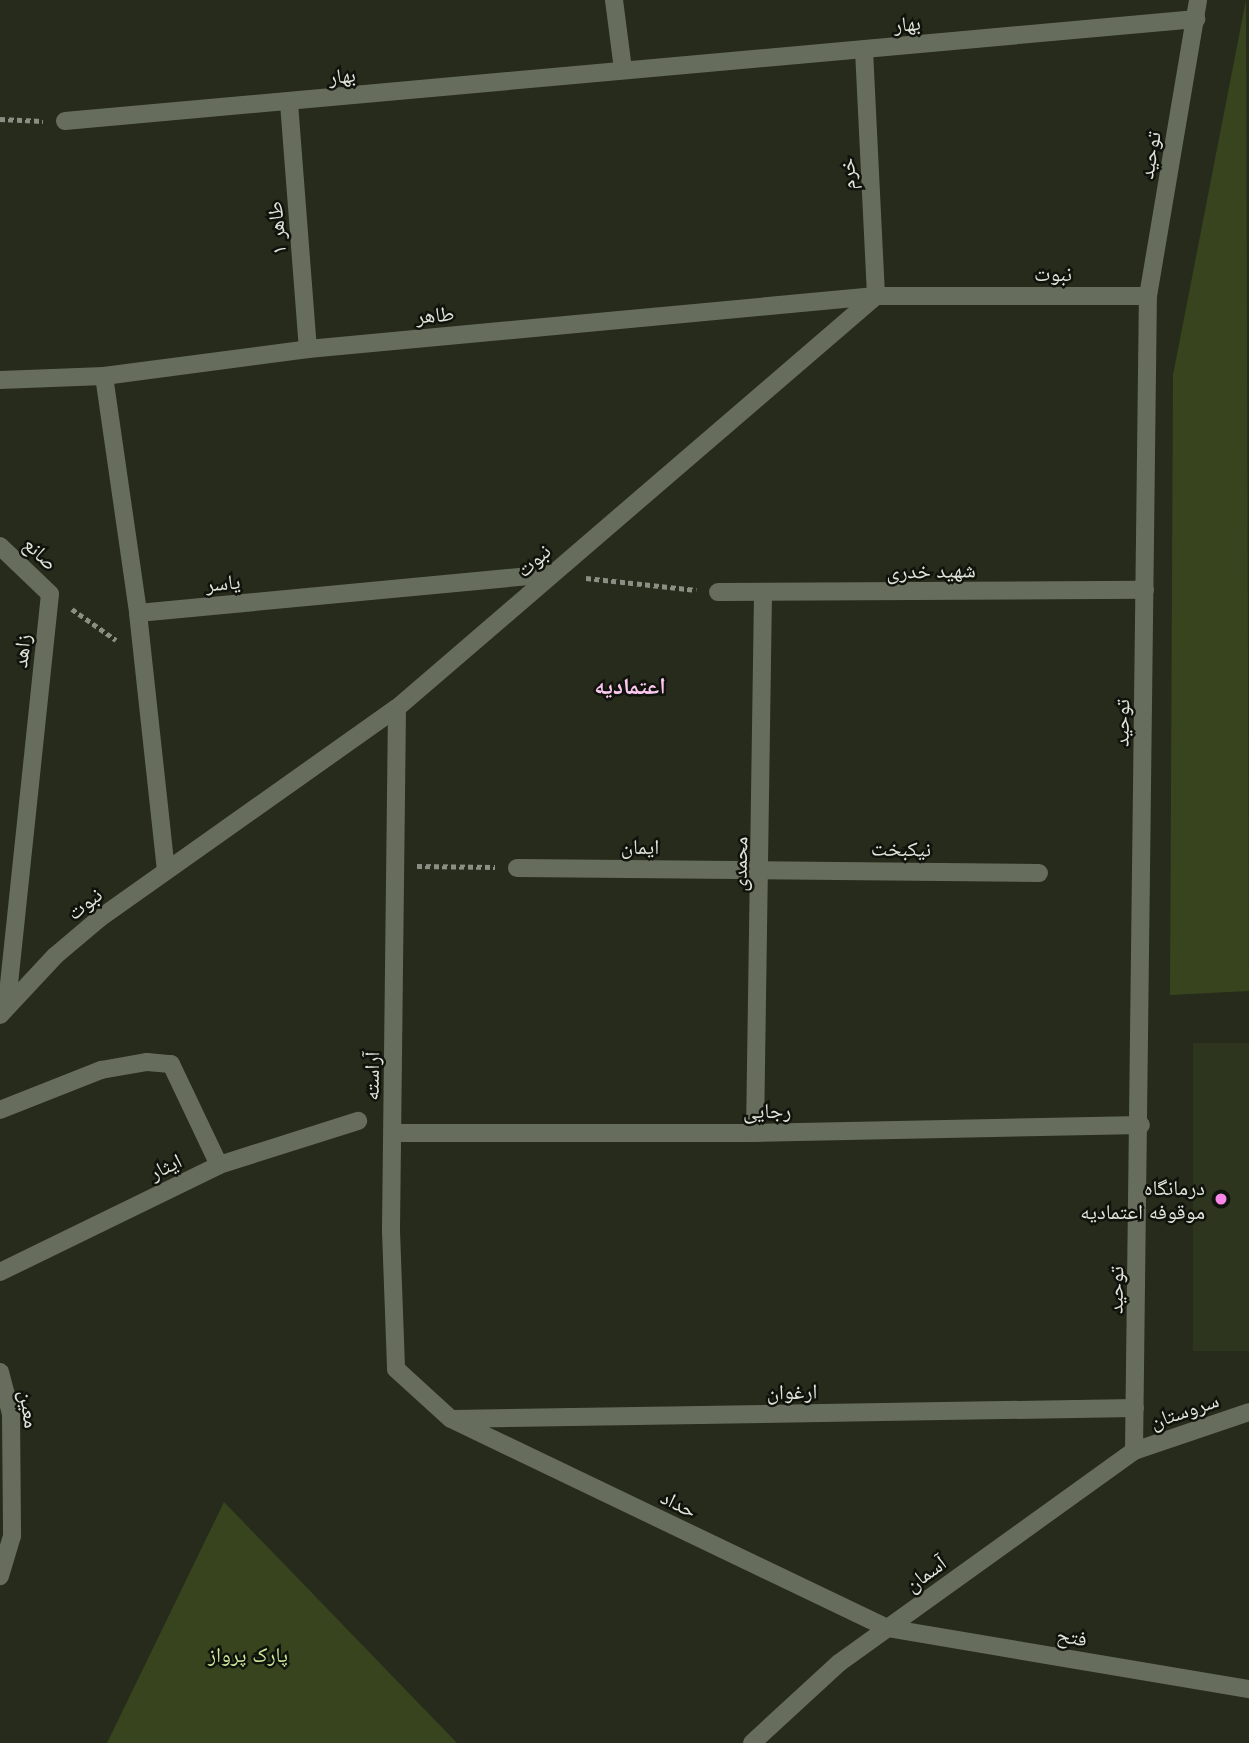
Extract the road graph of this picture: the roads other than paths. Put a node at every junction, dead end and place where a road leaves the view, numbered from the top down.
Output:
1 (614, 0) edge
2 (1198, 0) edge
3 (1196, 19) junction
4 (863, 50) junction
5 (622, 69) junction
6 (289, 103) junction
7 (65, 121) road end
8 (876, 296) junction
9 (1147, 296) junction
10 (308, 349) junction
11 (104, 376) junction
12 (0, 380) edge
13 (0, 545) edge
14 (551, 574) junction
15 (1145, 590) junction
16 (718, 592) road end
17 (50, 594) joint
18 (763, 595) junction
19 (138, 613) junction
20 (397, 708) junction
21 (517, 868) road end
22 (762, 869) junction
23 (166, 870) junction
24 (1039, 873) dead end
25 (4, 1010) edge
26 (0, 1110) edge
27 (358, 1121) dead end
28 (1141, 1125) junction
29 (393, 1133) junction
30 (755, 1133) junction
31 (219, 1165) junction
32 (0, 1272) edge
33 (0, 1372) edge
34 (1135, 1408) junction
35 (1249, 1412) edge
36 (451, 1419) junction
37 (1134, 1451) junction
38 (0, 1576) edge
39 (887, 1628) junction
40 (1249, 1689) edge
41 (752, 1743) edge

1 - 5 street
2 - 3 street, توحید
3 - 4 street, بهار
3 - 9 street, توحید
4 - 5 street, بهار
4 - 8 street, خرم
5 - 6 street, بهار
6 - 7 street, بهار
6 - 10 street, طاهر ۱
8 - 9 street, نبوت
8 - 10 street, طاهر
8 - 14 street, نبوت
9 - 15 street, توحید
10 - 11 street, طاهر
11 - 12 street, طاهر
11 - 19 street
13 - 17 street, صانع
14 - 19 street, یاسر
14 - 20 street, نبوت
15 - 18 street, شهید خدری
15 - 28 street, توحید
16 - 18 street, شهید خدری
17 - 25 street, زاهد
18 - 22 street, محمدی
19 - 23 street
20 - 23 street, نبوت
20 - 29 street, آراسته
21 - 22 street, ایمان
22 - 24 street, نیکبخت
22 - 30 street, محمدی
23 - 25 street, نبوت
26 - 31 street
27 - 31 street, ایثار
28 - 30 street, رجایی
28 - 34 street, توحید
29 - 30 street, رجایی
29 - 36 street, آراسته
31 - 32 street, ایثار
33 - 38 street, معین
34 - 36 street, ارغوان
34 - 37 street, توحید
35 - 37 street, سروستان
36 - 39 street, حداد
37 - 39 street, آسمان
39 - 40 street, فتح
39 - 41 street, آسمان

